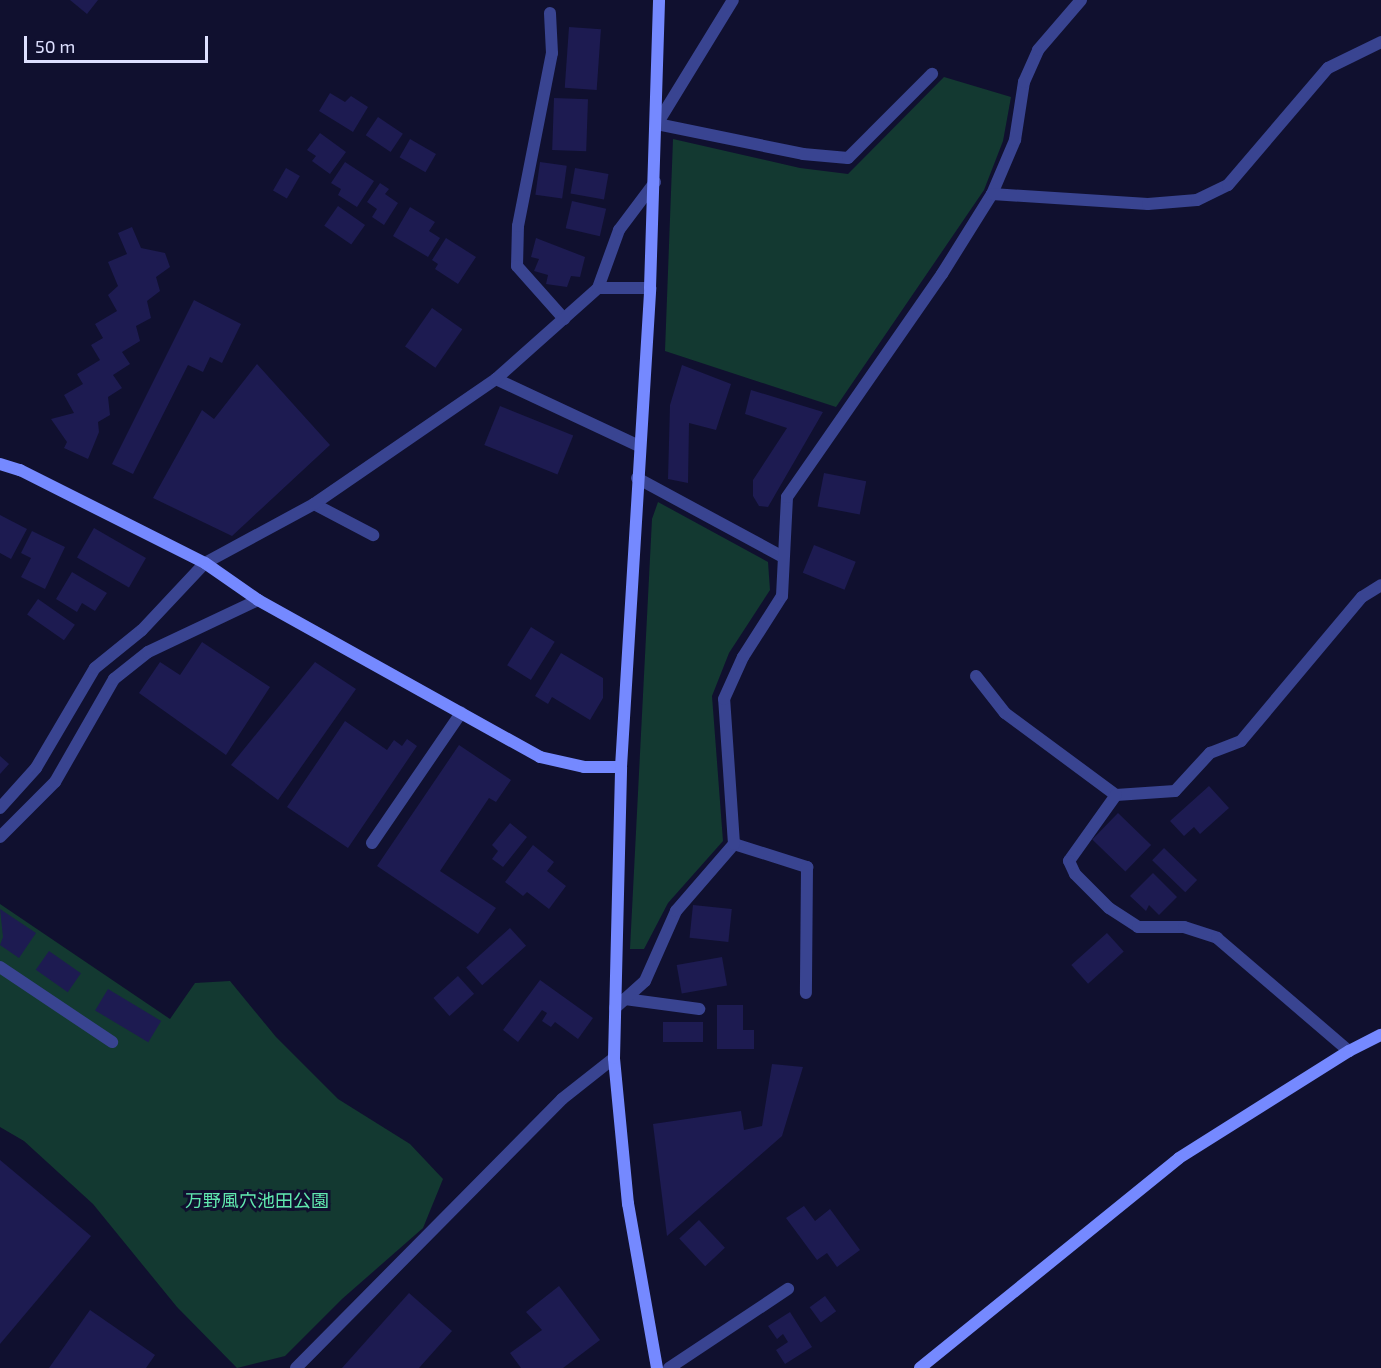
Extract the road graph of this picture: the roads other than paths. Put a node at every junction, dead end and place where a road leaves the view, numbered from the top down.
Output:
1 (659, 0) edge
2 (733, 0) edge
3 (1082, 0) edge
4 (550, 13) dead end
5 (1381, 42) edge
6 (932, 74) dead end
7 (657, 124) junction
8 (655, 182) junction
9 (992, 194) junction
10 (598, 288) junction
11 (650, 288) junction
12 (564, 320) junction
13 (496, 379) junction
14 (639, 446) junction
15 (0, 464) edge
16 (637, 478) junction
17 (314, 504) junction
18 (373, 536) dead end
19 (783, 557) junction
20 (205, 563) junction
21 (1381, 585) edge
22 (258, 600) junction
23 (976, 676) dead end
24 (461, 713) junction
25 (621, 766) junction
26 (1116, 795) junction
27 (0, 808) edge
28 (0, 837) edge
29 (372, 843) dead end
30 (734, 844) junction
31 (0, 967) edge
32 (806, 993) dead end
33 (625, 999) junction
34 (615, 1008) junction
35 (699, 1009) dead end
36 (1381, 1035) edge
37 (112, 1042) dead end
38 (1349, 1051) junction
39 (614, 1058) junction
40 (788, 1288) dead end
41 (296, 1368) edge
42 (657, 1368) edge
43 (669, 1368) edge
44 (920, 1368) edge

1 - 7 street
2 - 7 street
3 - 9 street
4 - 12 street
5 - 9 street
6 - 7 street
7 - 8 street
8 - 10 street
8 - 11 street
9 - 19 street
10 - 11 street
10 - 12 street
11 - 14 street
12 - 13 street
13 - 14 street
13 - 17 street
14 - 16 street
15 - 20 street
16 - 19 street
16 - 25 street
17 - 18 street
17 - 20 street
19 - 30 street
20 - 22 street
20 - 27 street
21 - 26 street
22 - 24 street
22 - 28 street
23 - 26 street
24 - 25 street
24 - 29 street
25 - 34 street
26 - 38 street
30 - 32 street
30 - 33 street
31 - 37 street
33 - 34 street
33 - 35 street
34 - 39 street
36 - 38 street
38 - 44 street
39 - 41 street
39 - 42 street
40 - 43 street

